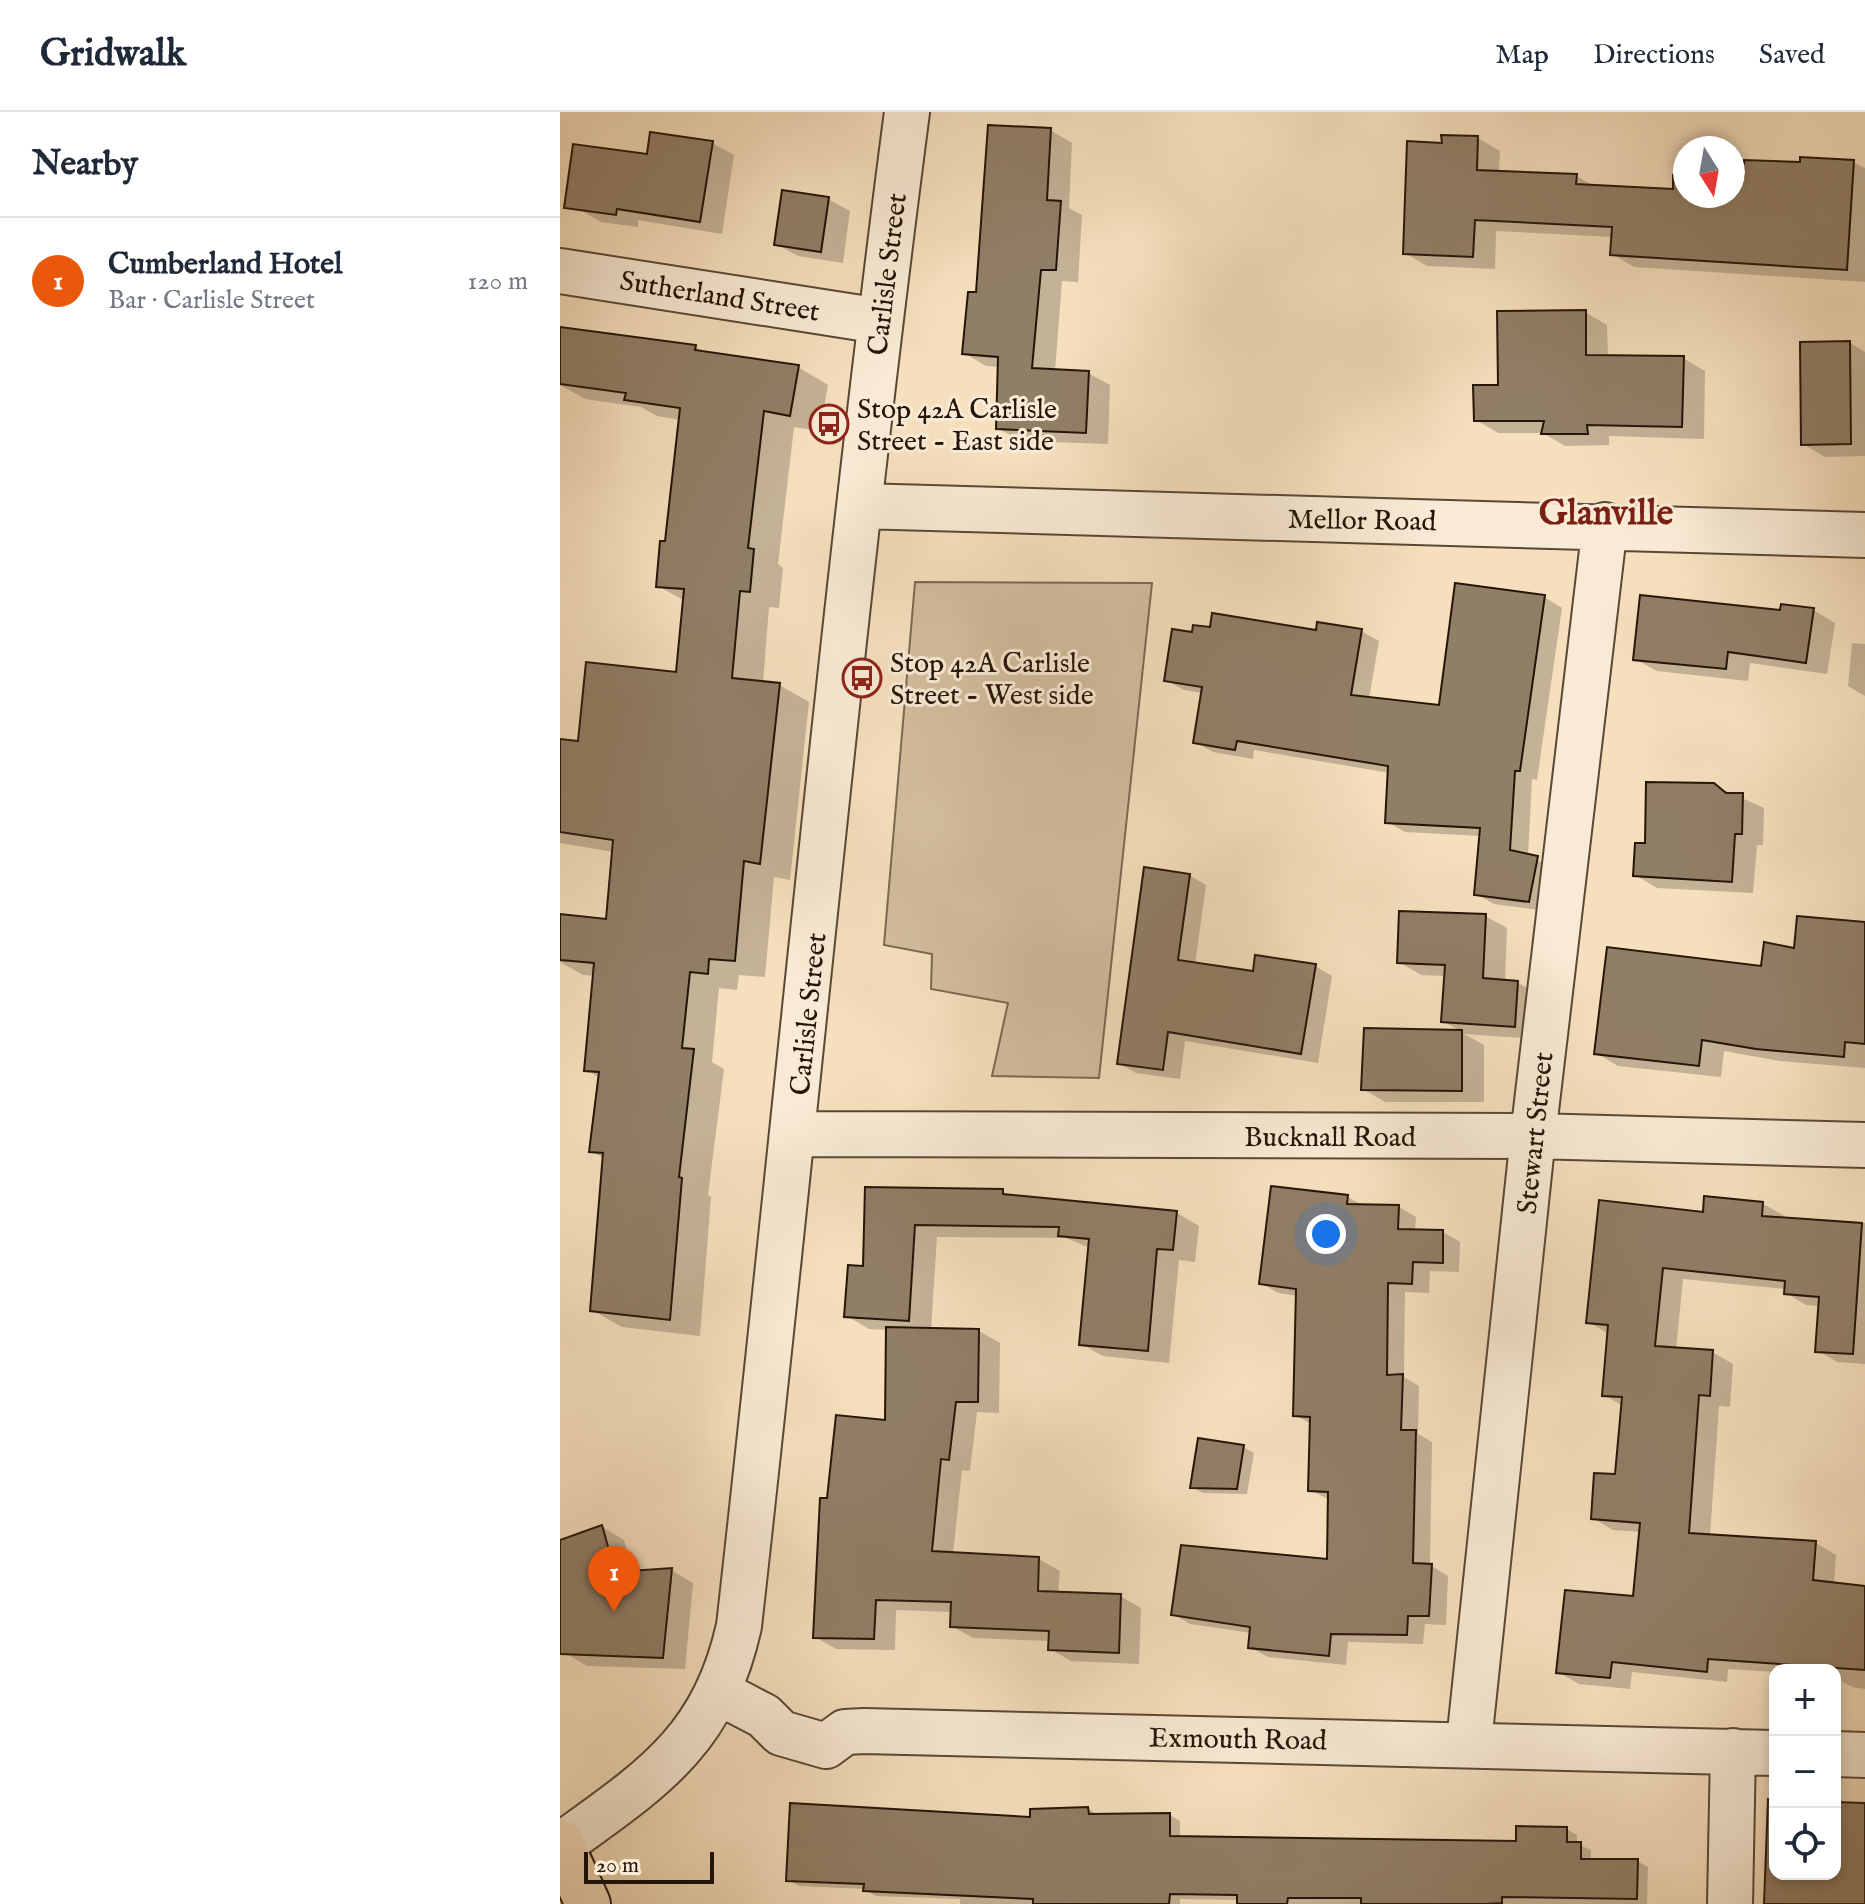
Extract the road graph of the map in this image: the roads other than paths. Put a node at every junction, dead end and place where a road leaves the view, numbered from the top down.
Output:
1 (907, 112) edge
2 (560, 271) edge
3 (880, 321) junction
4 (859, 506) junction
5 (1605, 525) junction
6 (1865, 535) edge
7 (795, 1134) junction
8 (1533, 1136) junction
9 (1865, 1145) edge
10 (720, 1693) junction
11 (1469, 1742) junction
12 (1754, 1752) edge
13 (1841, 1754) edge
14 (1865, 1755) edge
15 (560, 1844) edge
16 (588, 1904) edge
17 (1730, 1904) edge

1 - 3 street, Carlisle Street
2 - 3 street, Sutherland Street
3 - 4 street, Carlisle Street
4 - 5 street, Mellor Road
4 - 7 street, Carlisle Street
5 - 6 street, Mellor Road
5 - 8 street, Stewart Street
7 - 8 street, Bucknall Road
7 - 10 street, Carlisle Street
8 - 9 street, Bucknall Road
8 - 11 street, Stewart Street
10 - 11 street, Exmouth Road
10 - 15 street, Carlisle Street
11 - 12 street, Exmouth Road
12 - 17 street
13 - 14 street
15 - 16 main road

